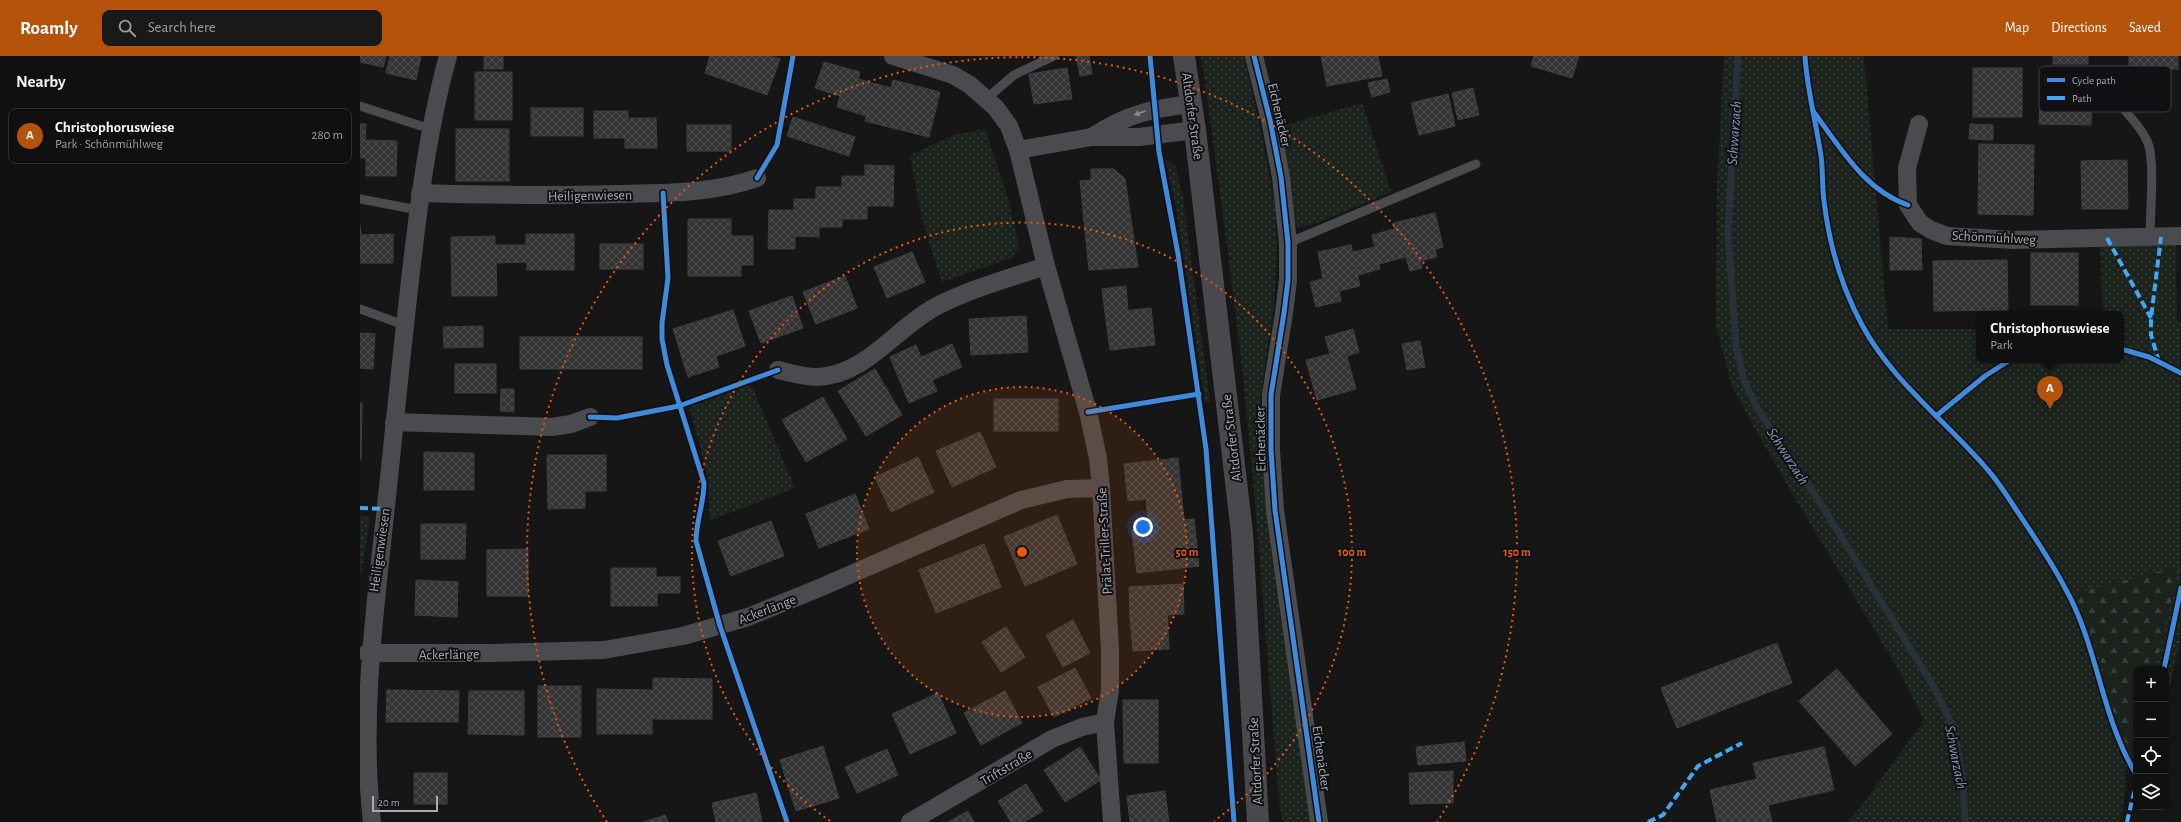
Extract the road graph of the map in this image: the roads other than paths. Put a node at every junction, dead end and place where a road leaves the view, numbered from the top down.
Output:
1 (448, 56) edge
2 (893, 56) edge
3 (1054, 56) edge
4 (1184, 56) edge
5 (1254, 56) edge
6 (986, 99) junction
7 (1192, 104) junction
8 (360, 106) edge
9 (2127, 112) edge
10 (1918, 124) dead end
11 (430, 129) junction
12 (1195, 130) junction
13 (1092, 137) junction
14 (1018, 150) junction
15 (1476, 164) dead end
16 (757, 178) dead end
17 (420, 192) junction
18 (360, 199) edge
19 (418, 210) junction
20 (2181, 236) edge
21 (2150, 237) junction
22 (1288, 244) junction
23 (1046, 266) junction
24 (360, 310) edge
25 (404, 325) junction
26 (778, 370) dead end
27 (590, 417) dead end
28 (394, 422) junction
29 (1101, 488) junction
30 (367, 653) junction
31 (1105, 722) junction
32 (372, 822) edge
33 (910, 822) edge
34 (1112, 822) edge
35 (1258, 822) edge
36 (1319, 822) edge

1 - 11 street, Heiligenwiesen
2 - 6 street, Prälat-Triller-Straße
3 - 6 lane
4 - 7 main road, Altdorfer Straße
5 - 22 street, Eichenäcker
6 - 14 street, Prälat-Triller-Straße
7 - 12 main road, Altdorfer Straße
7 -> 13 street
8 - 11 lane
9 - 21 lane
10 - 21 street, Schönmühlweg
11 - 17 street, Heiligenwiesen
12 - 13 street
12 - 35 main road, Altdorfer Straße
13 - 14 street
14 - 23 street, Prälat-Triller-Straße
15 - 22 lane
16 - 17 street, Heiligenwiesen
17 - 19 street, Heiligenwiesen
18 - 19 lane
19 - 25 street, Heiligenwiesen
20 - 21 street, Schönmühlweg
22 - 36 street, Eichenäcker
23 - 26 street
23 - 29 street, Prälat-Triller-Straße
24 - 25 lane
25 - 28 street, Heiligenwiesen
27 - 28 street
28 - 30 street, Heiligenwiesen
29 - 30 street, Ackerlänge
29 - 31 street, Prälat-Triller-Straße
30 - 32 street, Heiligenwiesen
31 - 33 street, Triftstraße
31 - 34 street, Prälat-Triller-Straße

